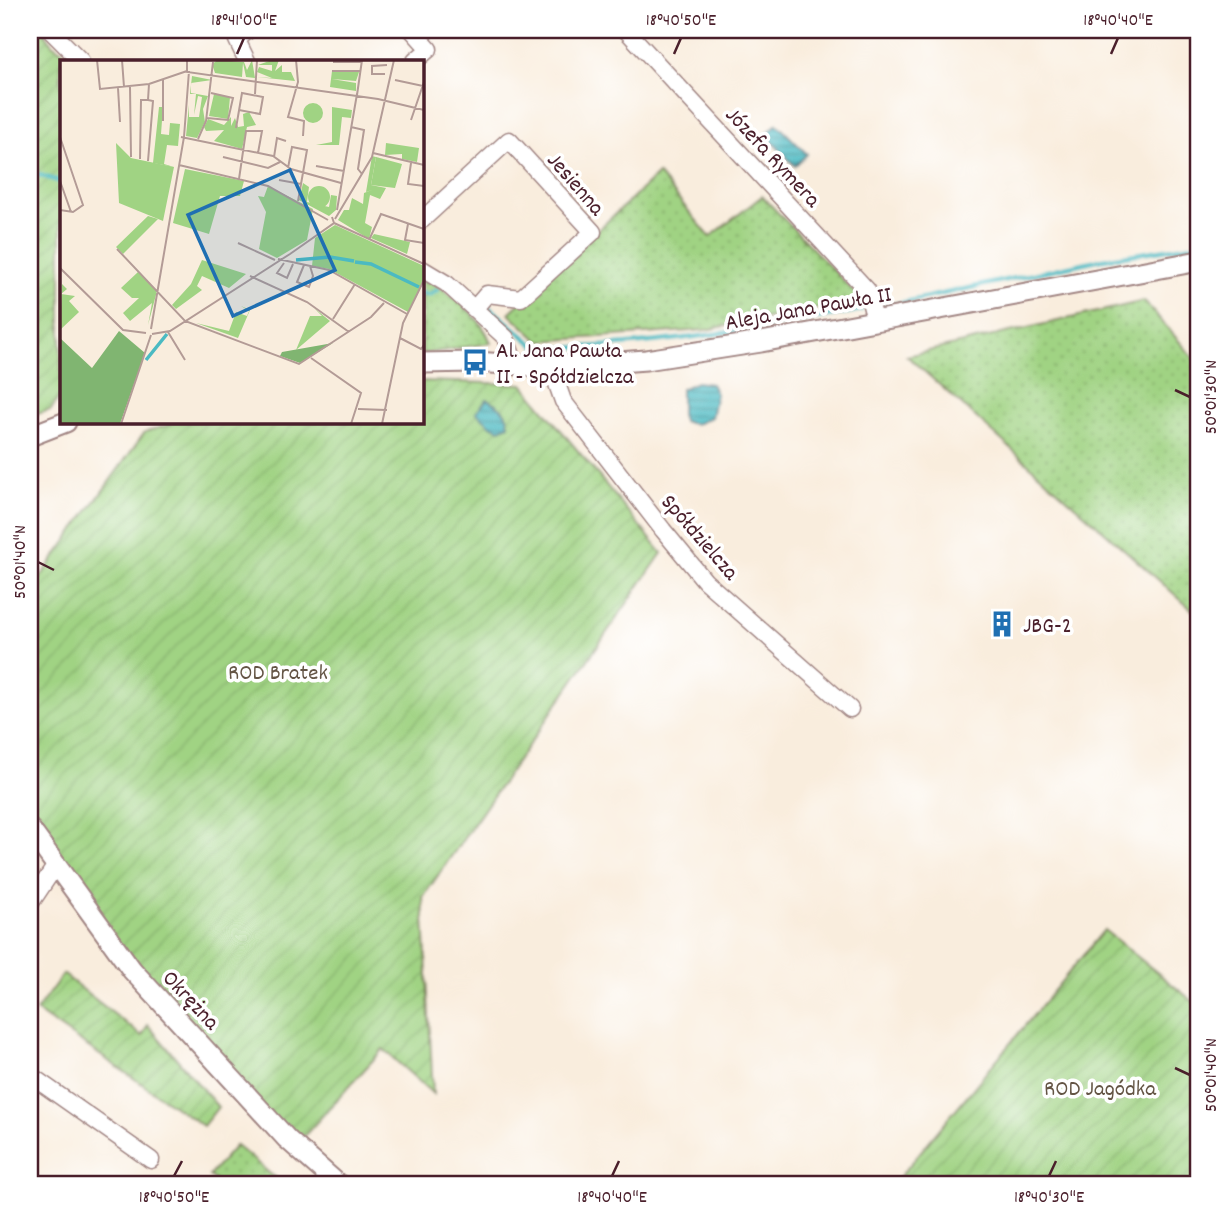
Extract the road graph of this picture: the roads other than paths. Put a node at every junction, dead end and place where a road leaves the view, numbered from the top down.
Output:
1 (50, 30) edge
2 (248, 30) edge
3 (411, 30) edge
4 (626, 30) edge
5 (80, 60) edge
6 (247, 60) edge
7 (416, 60) edge
8 (424, 218) edge
9 (1199, 261) edge
10 (424, 270) edge
11 (475, 308) junction
12 (875, 320) junction
13 (424, 363) edge
14 (515, 365) junction
15 (551, 367) junction
16 (60, 423) edge
17 (60, 424) edge
18 (30, 429) edge
19 (30, 436) edge
20 (850, 709) dead end
21 (30, 829) edge
22 (56, 865) junction
23 (30, 904) edge
24 (30, 1075) edge
25 (151, 1160) dead end
26 (339, 1185) edge

1 - 5 street
2 - 6 street
3 - 7 street
4 - 12 street, Józefa Rymera
8 - 11 street, Jesienna
9 - 12 street, Aleja Jana Pawła II
10 - 11 street
11 - 14 street
12 - 15 street, Aleja Jana Pawła II
13 - 14 street, Aleja Jana Pawła II
14 - 15 street, Aleja Jana Pawła II
15 - 20 street, Spółdzielcza
16 - 18 street
17 - 19 street
21 - 22 street, Okrężna
22 - 23 street
22 - 26 street, Okrężna
24 - 25 street

